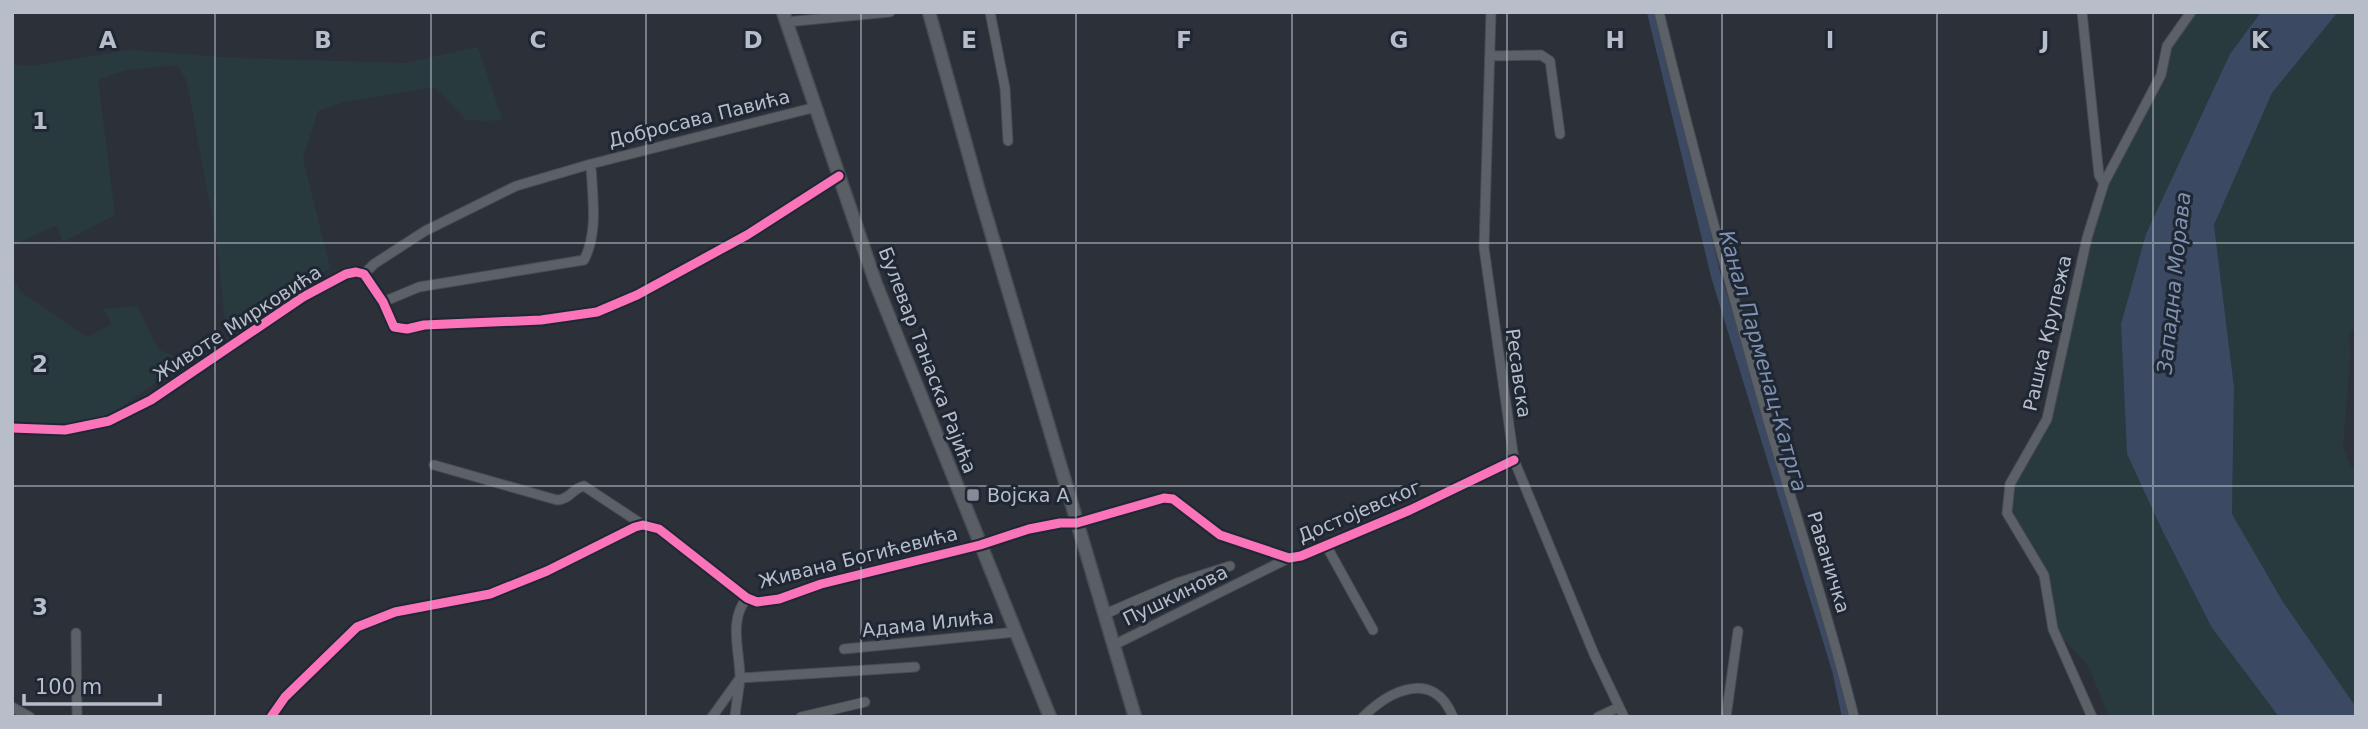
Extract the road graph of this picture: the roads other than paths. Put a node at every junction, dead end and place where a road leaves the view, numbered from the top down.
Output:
1 (890, 12) edge
2 (929, 12) edge
3 (990, 12) edge
4 (1491, 12) edge
5 (1659, 12) edge
6 (2082, 12) edge
7 (2191, 12) edge
8 (785, 17) edge
9 (1490, 56) junction
10 (816, 107) junction
11 (1560, 134) dead end
12 (1008, 141) dead end
13 (592, 164) junction
14 (839, 176) junction
15 (2104, 183) junction
16 (363, 274) junction
17 (383, 302) junction
18 (12, 428) edge
19 (1514, 460) junction
20 (434, 464) dead end
21 (1077, 523) junction
22 (643, 525) junction
23 (980, 545) junction
24 (1327, 547) junction
25 (1289, 558) junction
26 (1230, 566) dead end
27 (747, 598) junction
28 (1105, 614) junction
29 (1373, 630) dead end
30 (1738, 631) dead end
31 (1016, 632) junction
32 (76, 633) dead end
33 (1114, 645) junction
34 (844, 649) dead end
35 (915, 667) dead end
36 (740, 678) junction
37 (865, 702) dead end
38 (12, 707) edge
39 (1619, 707) junction
40 (30, 717) edge
41 (77, 717) edge
42 (271, 717) edge
43 (712, 717) edge
44 (736, 717) edge
45 (801, 717) edge
46 (1050, 717) edge
47 (1135, 717) edge
48 (1363, 717) edge
49 (1453, 717) edge
50 (1598, 717) edge
51 (1624, 717) edge
52 (1726, 717) edge
53 (1854, 717) edge
54 (2092, 717) edge

1 - 8 street
2 - 21 main road
3 - 12 street
4 - 9 street, Ресавска
5 - 53 street, Раваничка
6 - 15 street
7 - 15 street, Рашка Крупежа
8 - 10 main road, Булевар Танаска Рајића
9 - 11 street
9 - 19 street, Ресавска
10 - 13 street, Добросава Павића
10 - 14 main road, Булевар Танаска Рајића
13 - 16 street, Добросава Павића
13 - 17 street, Добросава Павића
14 - 17 street
14 - 23 main road, Булевар Танаска Рајића
15 - 54 street, Рашка Крупежа
16 - 17 street
16 - 18 street, Животе Мирковића
19 - 24 street, Достојевског
19 - 39 street, Ресавска
20 - 22 street, Живана Богићевића
21 - 23 street, Достојевског
21 - 25 street, Достојевског
21 - 28 main road
22 - 27 street, Живана Богићевића
22 - 42 street
23 - 27 street, Живана Богићевића
23 - 31 main road, Булевар Танаска Рајића
24 - 25 street, Достојевског
24 - 29 street
25 - 33 street, Пушкинова
26 - 28 street
27 - 36 street
28 - 33 main road
30 - 52 street
31 - 34 street, Адама Илића
31 - 46 main road, Булевар Танаска Рајића
32 - 41 street
33 - 47 main road
35 - 36 street
36 - 43 street
36 - 44 street
37 - 45 street
38 - 40 street
39 - 50 street
39 - 51 street, Ресавска
48 - 49 street

